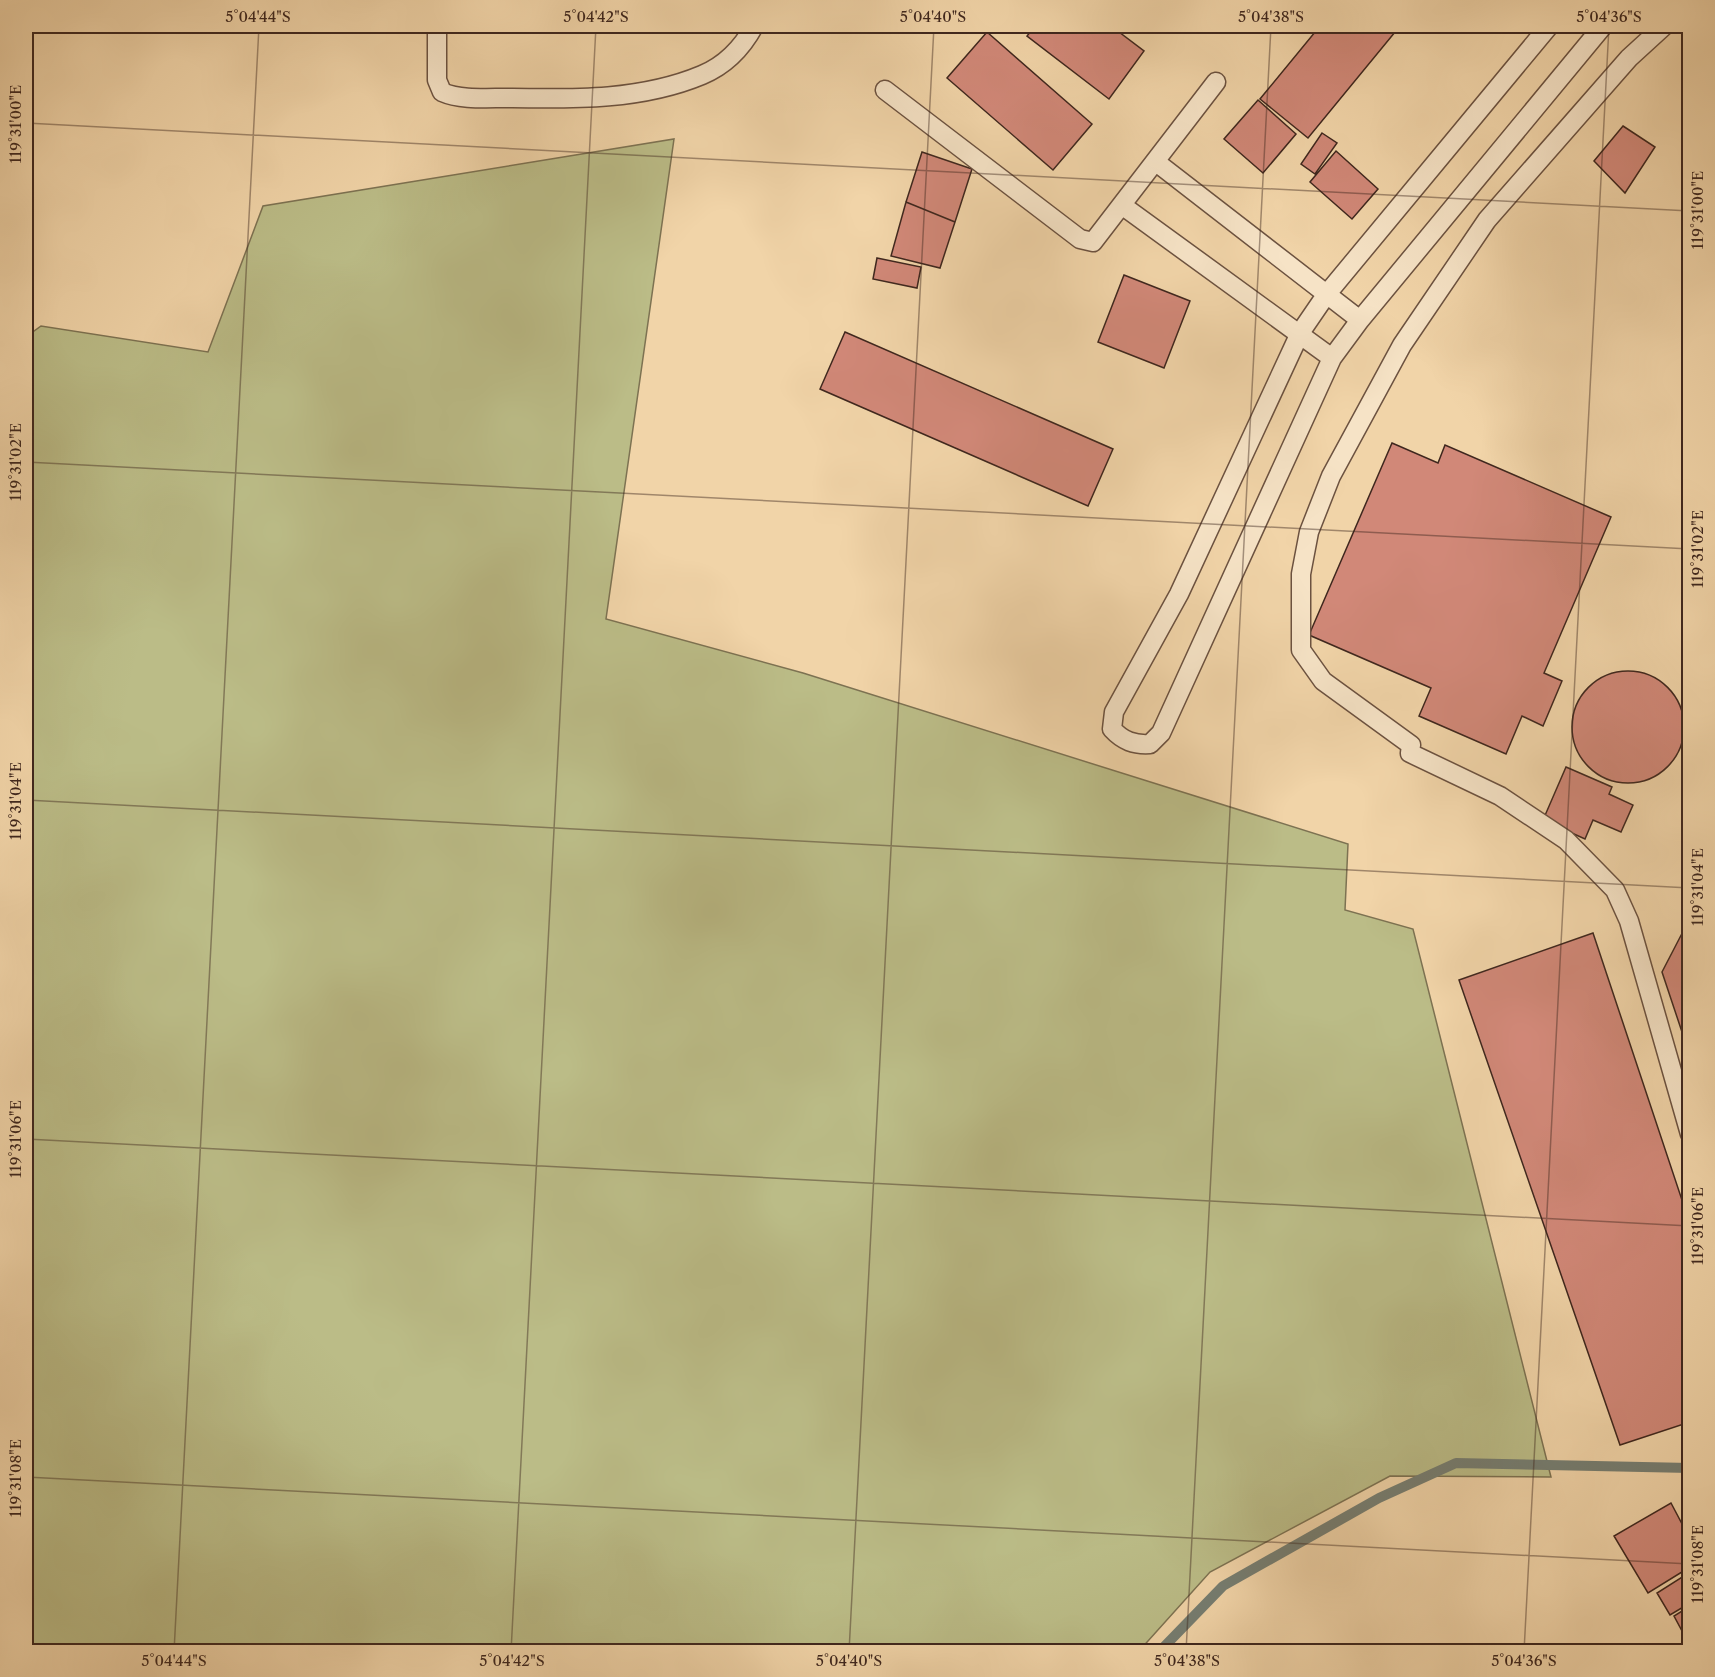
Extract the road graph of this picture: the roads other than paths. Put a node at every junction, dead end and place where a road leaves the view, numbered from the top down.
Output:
1 (437, 26) edge
2 (754, 26) edge
3 (1549, 26) edge
4 (1603, 26) edge
5 (1664, 26) edge
6 (1216, 82) dead end
7 (885, 90) dead end
8 (1156, 162) junction
9 (1123, 206) junction
10 (1326, 295) junction
11 (1360, 320) junction
12 (1300, 333) junction
13 (1332, 358) junction
14 (1689, 1134) edge

1 - 2 lane
3 - 10 lane
4 - 11 lane
5 - 14 lane
6 - 8 lane
7 - 9 lane
8 - 9 lane
8 - 10 lane
9 - 12 lane
10 - 11 lane
10 - 12 lane
11 - 13 lane
12 - 13 lane
12 - 13 lane

